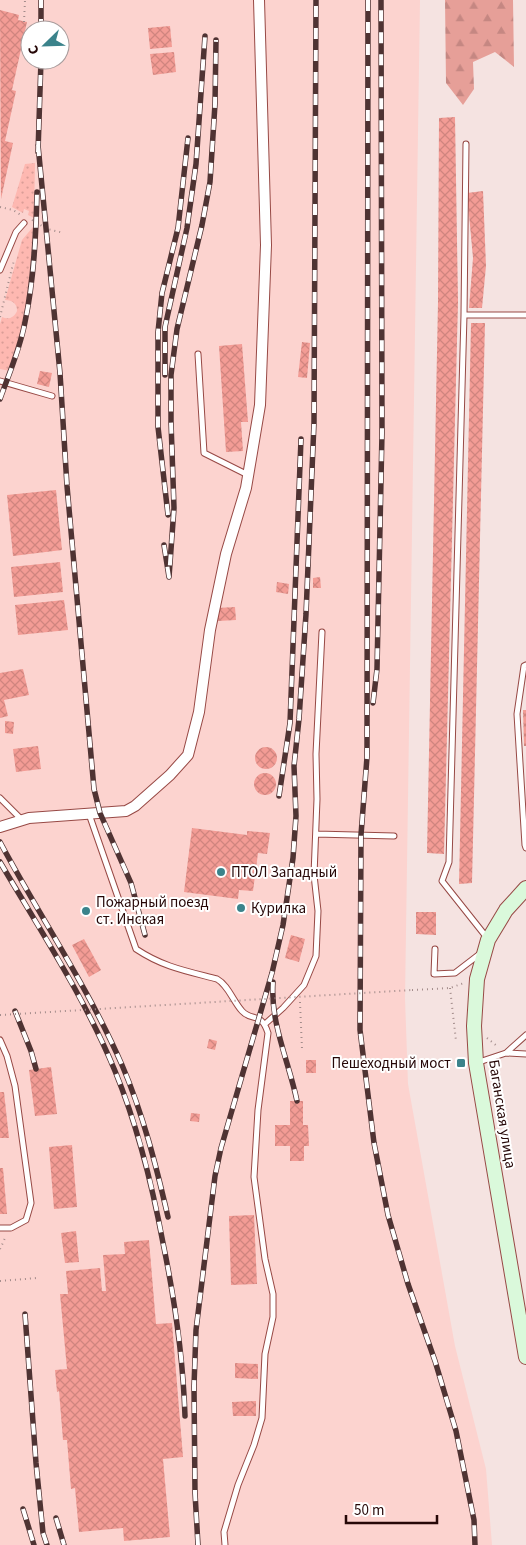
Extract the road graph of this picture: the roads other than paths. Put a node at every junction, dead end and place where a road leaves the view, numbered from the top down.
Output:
1 (259, 0) edge
2 (466, 144) dead end
3 (24, 223) dead end
4 (0, 270) edge
5 (526, 315) edge
6 (464, 316) junction
7 (198, 354) dead end
8 (0, 382) edge
9 (52, 396) dead end
10 (248, 475) junction
11 (322, 632) dead end
12 (526, 665) edge
13 (0, 798) edge
14 (88, 813) junction
15 (22, 820) junction
16 (0, 827) edge
17 (316, 834) junction
18 (394, 836) dead end
19 (526, 848) edge
20 (526, 888) edge
21 (487, 945) junction
22 (435, 949) dead end
23 (265, 1024) junction
24 (526, 1035) edge
25 (0, 1040) edge
26 (506, 1052) junction
27 (526, 1054) edge
28 (476, 1063) junction
29 (0, 1228) edge
30 (526, 1356) edge
31 (225, 1545) edge

1 - 10 street
2 - 6 lane
3 - 4 lane
5 - 6 lane
6 - 21 lane
7 - 10 lane
8 - 9 lane
10 - 14 street
11 - 17 lane
12 - 19 lane
13 - 15 lane
14 - 15 street
14 - 23 lane
15 - 16 street
17 - 18 lane
17 - 23 lane
20 - 21 street, Баганская улица
21 - 22 lane
21 - 28 street, Баганская улица
23 - 31 lane
24 - 26 lane
25 - 29 lane
26 - 27 lane
26 - 28 lane
28 - 30 street, Баганская улица

